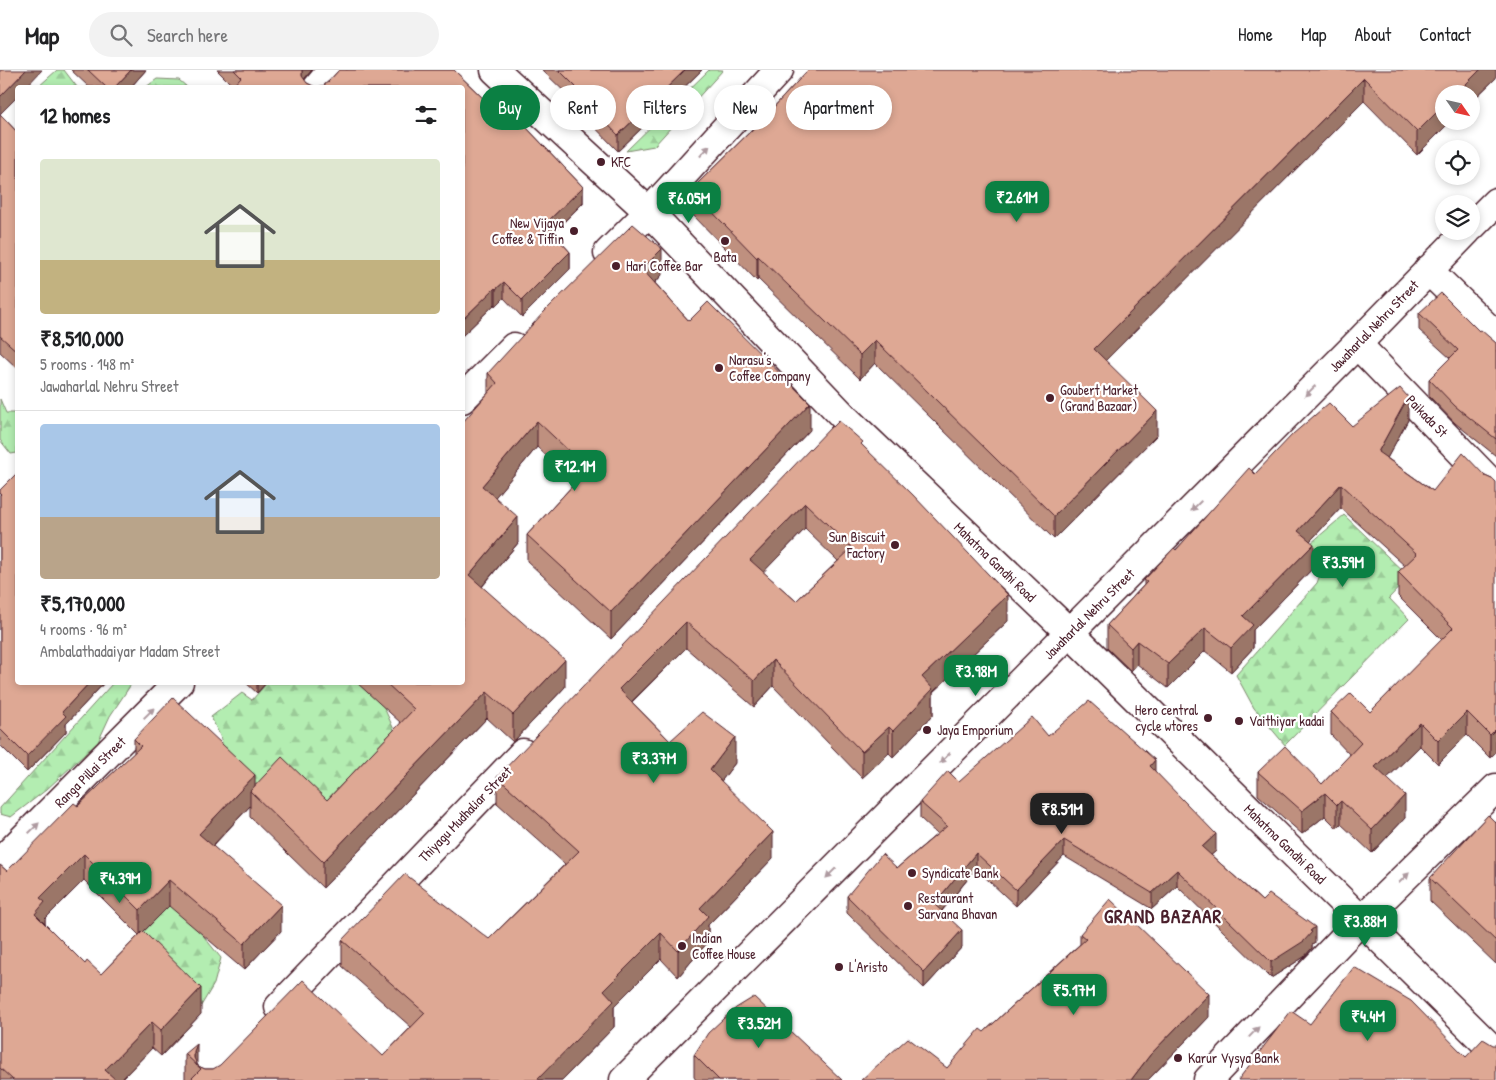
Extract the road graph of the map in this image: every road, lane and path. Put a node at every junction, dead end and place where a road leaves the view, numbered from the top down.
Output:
1 (332, 70) edge
2 (495, 70) edge
3 (779, 70) edge
4 (320, 85) edge
5 (1496, 202) edge
6 (649, 212) junction
7 (1480, 218) edge
8 (1458, 240) edge
9 (594, 268) edge
10 (1428, 270) junction
11 (532, 330) edge
12 (1496, 336) edge
13 (1357, 344) junction
14 (465, 396) edge
15 (1496, 488) edge
16 (1070, 633) junction
17 (176, 685) edge
18 (542, 733) edge
19 (1496, 788) edge
20 (0, 862) edge
21 (1362, 919) junction
22 (262, 1025) edge
23 (1496, 1053) edge
24 (624, 1080) edge
25 (1208, 1080) edge

1 - 4 street
2 - 6 street, Mahatma Gandhi Road
6 -> 3 street
5 - 7 street
6 - 9 street
6 - 16 street, Mahatma Gandhi Road
8 - 10 street, Jawaharlal Nehru Street
10 - 12 street
10 - 13 street, Jawaharlal Nehru Street
11 - 14 street
13 - 15 street, Paikada St
13 -> 16 street, Jawaharlal Nehru Street
16 - 21 street, Mahatma Gandhi Road
16 -> 24 street, Jawaharlal Nehru Street
20 -> 17 street, Ranga Pillai Street
18 - 22 street, Thiyagu Mudhaliar Street
21 -> 19 street
21 - 23 street, Mahatma Gandhi Road
25 -> 21 street

